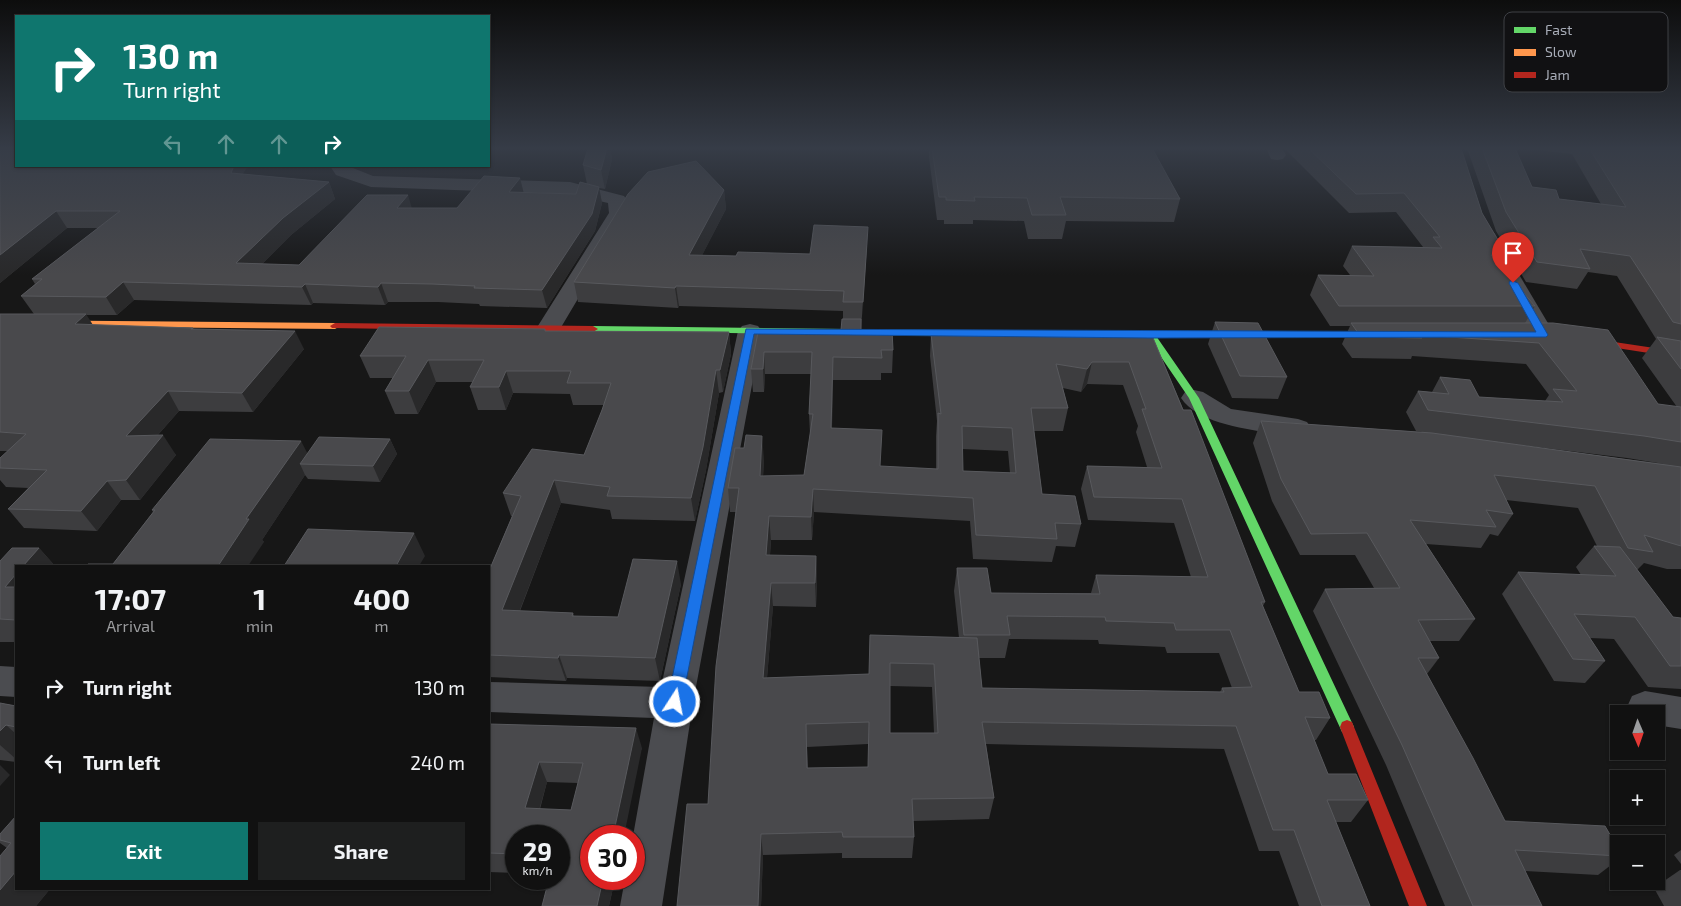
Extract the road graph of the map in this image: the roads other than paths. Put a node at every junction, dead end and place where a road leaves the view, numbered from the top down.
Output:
1 (579, 190) edge
2 (1478, 213) edge
3 (0, 323) edge
4 (548, 329) junction
5 (750, 331) junction
6 (1151, 335) junction
7 (1395, 335) edge
8 (1543, 335) edge
9 (1572, 339) edge
10 (1681, 355) edge
11 (1194, 398) junction
12 (1320, 431) edge
13 (0, 681) edge
14 (15, 682) edge
15 (490, 697) edge
16 (675, 702) junction
17 (1665, 710) edge
18 (1681, 713) edge
19 (641, 906) edge
20 (1418, 906) edge

1 - 4 street
2 - 8 street
3 - 4 street
4 - 5 street
5 - 6 street
5 - 16 street
6 - 7 street
6 - 11 street
9 - 10 street
11 - 12 street
11 - 20 street
13 - 14 street
15 - 16 street
16 - 19 street
17 - 18 street

